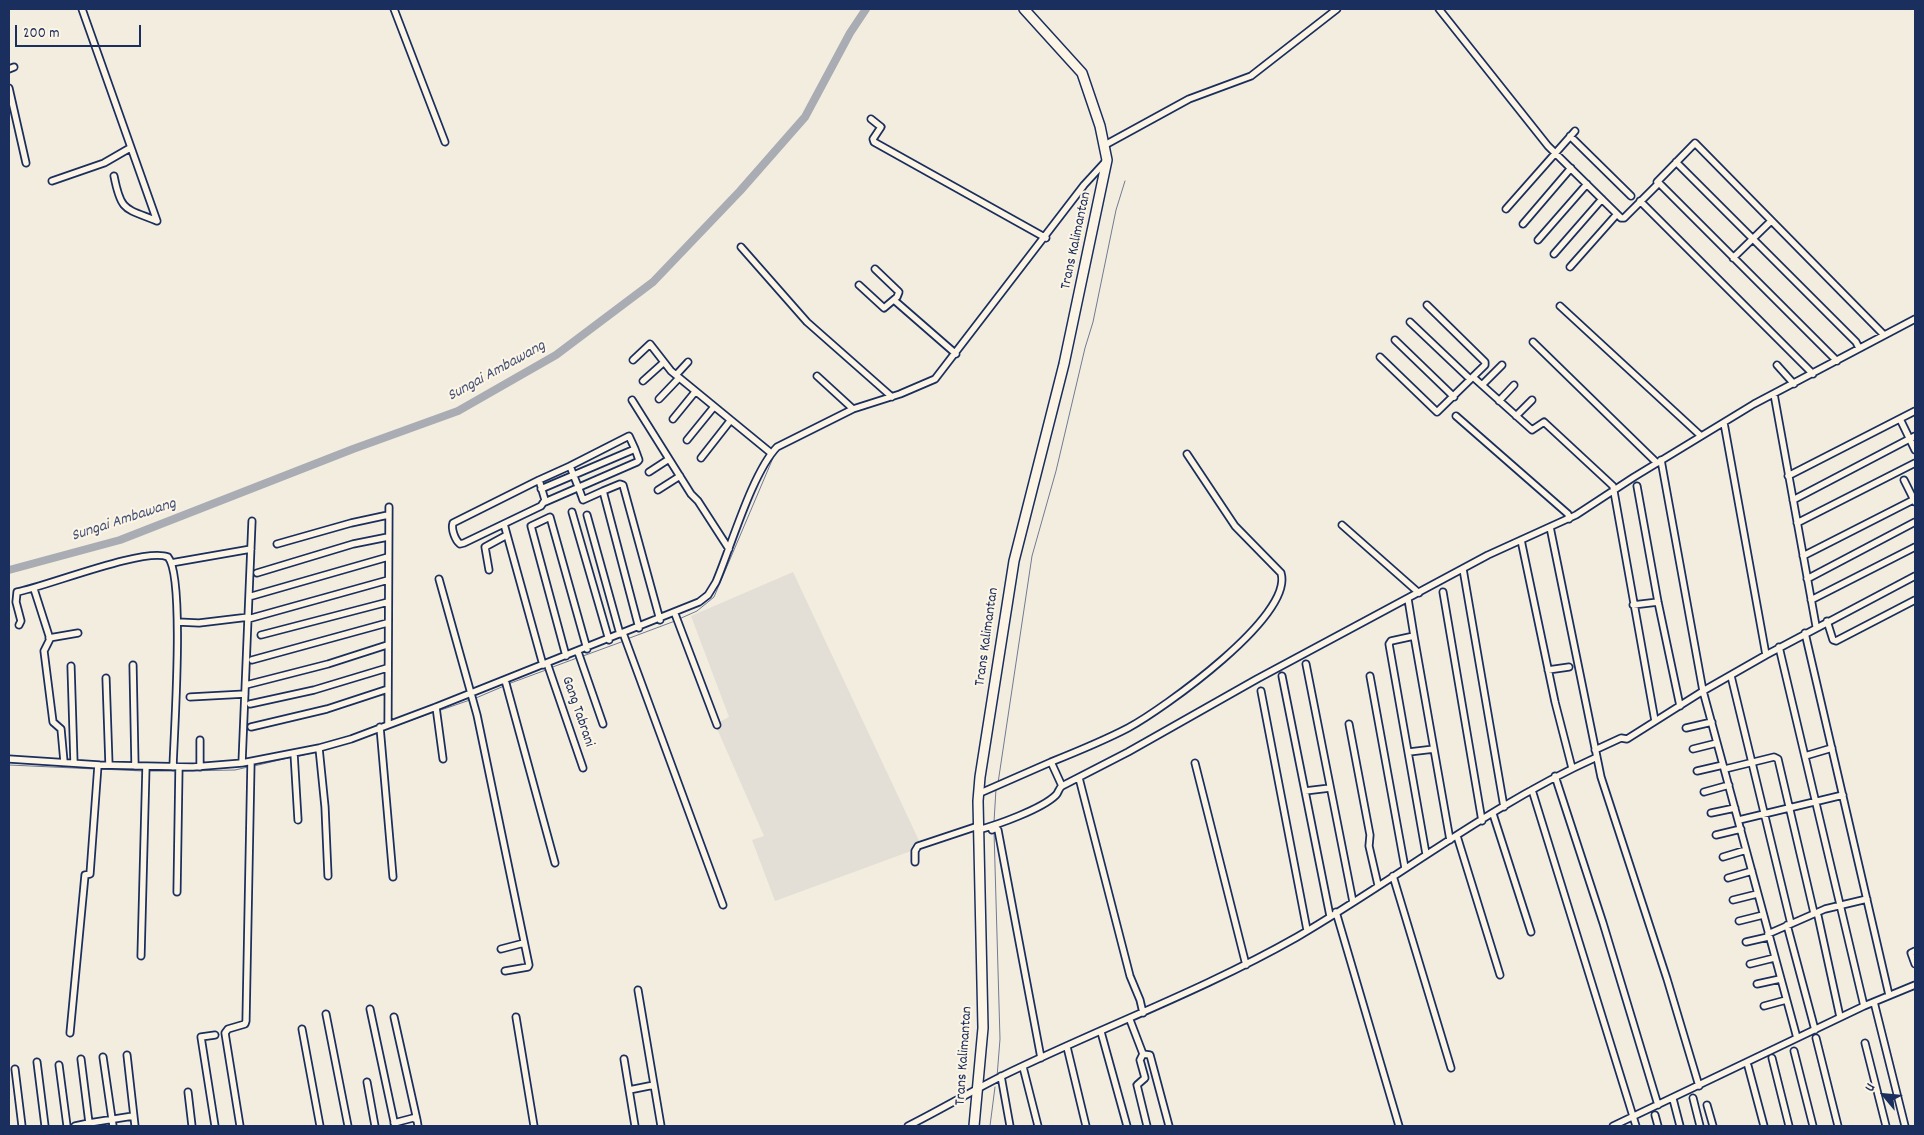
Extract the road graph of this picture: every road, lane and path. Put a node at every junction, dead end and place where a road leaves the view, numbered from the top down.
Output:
1 (82, 9) edge
2 (394, 9) edge
3 (1024, 9) edge
4 (1336, 9) edge
5 (1439, 9) edge
6 (9, 88) edge
7 (871, 119) dead end
8 (1575, 131) dead end
9 (1570, 136) junction
10 (445, 142) dead end
11 (1105, 145) junction
12 (130, 148) junction
13 (1555, 153) junction
14 (1107, 160) junction
15 (1676, 162) junction
16 (26, 163) dead end
17 (1571, 168) junction
18 (114, 176) dead end
19 (52, 181) dead end
20 (1657, 182) junction
21 (1587, 184) junction
22 (1631, 196) dead end
23 (1602, 199) junction
24 (1640, 201) junction
25 (1506, 209) dead end
26 (1616, 214) junction
27 (1771, 221) junction
28 (1523, 224) dead end
29 (1046, 238) junction
30 (1753, 239) junction
31 (1538, 240) dead end
32 (741, 247) dead end
33 (1554, 254) dead end
34 (1733, 258) junction
35 (1570, 267) dead end
36 (875, 269) dead end
37 (859, 285) dead end
38 (894, 300) junction
39 (1427, 305) dead end
40 (1560, 306) dead end
41 (1915, 319) edge
42 (1410, 322) dead end
43 (1884, 335) junction
44 (1395, 340) dead end
45 (1533, 342) dead end
46 (1859, 348) junction
47 (956, 354) junction
48 (1380, 357) dead end
49 (632, 360) dead end
50 (1837, 361) junction
51 (688, 362) dead end
52 (663, 363) junction
53 (1502, 365) dead end
54 (1776, 365) dead end
55 (1813, 374) junction
56 (678, 376) junction
57 (818, 376) dead end
58 (1472, 378) junction
59 (643, 381) dead end
60 (1794, 384) junction
61 (1482, 385) junction
62 (1514, 385) dead end
63 (695, 392) junction
64 (1774, 394) junction
65 (892, 397) junction
66 (1454, 397) junction
67 (659, 399) dead end
68 (632, 400) dead end
69 (1532, 400) dead end
70 (1500, 401) junction
71 (713, 408) junction
72 (853, 409) junction
73 (1915, 411) edge
74 (1456, 416) dead end
75 (1516, 416) junction
76 (673, 419) dead end
77 (1900, 419) junction
78 (730, 420) junction
79 (1724, 423) junction
80 (1701, 436) junction
81 (1912, 438) edge
82 (687, 440) dead end
83 (635, 449) junction
84 (1915, 450) edge
85 (771, 453) junction
86 (1187, 454) dead end
87 (701, 458) dead end
88 (669, 459) junction
89 (1659, 462) junction
90 (1915, 463) edge
91 (570, 466) junction
92 (649, 472) dead end
93 (573, 476) junction
94 (680, 476) junction
95 (1788, 476) junction
96 (539, 480) junction
97 (1904, 480) dead end
98 (1637, 486) dead end
99 (579, 488) junction
100 (541, 490) junction
101 (658, 490) dead end
102 (1614, 491) junction
103 (603, 492) junction
104 (1793, 500) junction
105 (1915, 500) edge
106 (545, 502) junction
107 (389, 507) dead end
108 (572, 512) dead end
109 (388, 514) junction
110 (587, 515) dead end
111 (1569, 519) junction
112 (252, 521) dead end
113 (1915, 522) edge
114 (1797, 523) junction
115 (504, 524) junction
116 (1342, 525) dead end
117 (1550, 527) junction
118 (507, 535) junction
119 (388, 537) junction
120 (1521, 540) junction
121 (277, 544) dead end
122 (1915, 547) edge
123 (251, 549) junction
124 (729, 549) junction
125 (1803, 556) junction
126 (388, 557) junction
127 (172, 563) junction
128 (1463, 569) junction
129 (489, 570) dead end
130 (257, 572) dead end
131 (1915, 576) edge
132 (439, 579) dead end
133 (1807, 579) junction
134 (388, 580) junction
135 (34, 589) junction
136 (1443, 592) dead end
137 (1419, 593) junction
138 (252, 596) dead end
139 (1408, 599) junction
140 (1811, 600) junction
141 (1915, 600) edge
142 (388, 602) junction
143 (1658, 602) junction
144 (1633, 605) junction
145 (248, 618) junction
146 (677, 618) junction
147 (660, 620) junction
148 (1827, 621) junction
149 (178, 622) junction
150 (387, 623) junction
151 (18, 625) dead end
152 (1816, 626) junction
153 (639, 628) junction
154 (78, 632) dead end
155 (1805, 633) junction
156 (623, 634) junction
157 (260, 635) dead end
158 (1414, 636) junction
159 (49, 638) junction
160 (609, 640) junction
161 (387, 645) junction
162 (1780, 647) junction
163 (587, 648) junction
164 (579, 655) junction
165 (1766, 655) junction
166 (566, 656) junction
167 (252, 660) dead end
168 (1306, 664) dead end
169 (133, 665) dead end
170 (72, 666) dead end
171 (547, 666) junction
172 (1568, 666) dead end
173 (387, 668) junction
174 (1548, 670) junction
175 (1282, 676) dead end
176 (1370, 676) dead end
177 (1731, 676) junction
178 (106, 678) dead end
179 (506, 683) junction
180 (246, 685) junction
181 (388, 689) junction
182 (1261, 691) dead end
183 (1703, 691) junction
184 (245, 694) junction
185 (473, 696) junction
186 (190, 697) dead end
187 (250, 704) dead end
188 (1680, 706) junction
189 (436, 707) junction
190 (1655, 721) junction
191 (1712, 722) junction
192 (388, 724) junction
193 (603, 724) dead end
194 (1349, 724) dead end
195 (718, 725) dead end
196 (251, 727) dead end
197 (380, 727) junction
198 (1686, 728) dead end
199 (200, 740) dead end
200 (1717, 742) junction
201 (319, 748) junction
202 (1434, 748) junction
203 (1832, 748) junction
204 (1693, 749) dead end
205 (1409, 752) junction
206 (294, 753) junction
207 (1596, 754) junction
208 (1804, 756) junction
209 (9, 759) edge
210 (443, 759) dead end
211 (64, 762) junction
212 (251, 762) junction
213 (1051, 762) junction
214 (74, 763) junction
215 (242, 763) junction
216 (1196, 763) dead end
217 (1752, 763) junction
218 (98, 765) junction
219 (108, 765) junction
220 (134, 766) junction
221 (146, 766) junction
222 (176, 767) junction
223 (200, 767) junction
224 (1724, 767) junction
225 (583, 768) dead end
226 (1572, 768) junction
227 (1697, 771) dead end
228 (1555, 776) junction
229 (1079, 778) junction
230 (1062, 786) junction
231 (1729, 786) junction
232 (1330, 788) junction
233 (1532, 790) junction
234 (1305, 791) junction
235 (1704, 792) dead end
236 (978, 794) junction
237 (1844, 795) junction
238 (1815, 801) junction
239 (1504, 807) junction
240 (1735, 808) junction
241 (1789, 808) junction
242 (1711, 813) dead end
243 (1765, 813) junction
244 (1493, 814) junction
245 (298, 820) dead end
246 (1739, 820) junction
247 (1482, 821) junction
248 (994, 827) junction
249 (1741, 829) junction
250 (978, 830) junction
251 (1457, 836) junction
252 (1716, 836) dead end
253 (1450, 840) junction
254 (1746, 850) junction
255 (1426, 854) junction
256 (1723, 857) dead end
257 (915, 862) dead end
258 (556, 863) dead end
259 (1404, 868) junction
260 (1752, 871) junction
261 (328, 876) dead end
262 (1392, 876) junction
263 (392, 877) dead end
264 (1728, 878) dead end
265 (1378, 885) junction
266 (177, 892) dead end
267 (1757, 894) junction
268 (1867, 899) junction
269 (1733, 900) dead end
270 (1352, 902) junction
271 (723, 905) dead end
272 (1840, 905) junction
273 (1336, 912) junction
274 (1763, 915) junction
275 (1816, 915) junction
276 (1330, 916) junction
277 (1740, 921) dead end
278 (1789, 924) junction
279 (1307, 930) junction
280 (1531, 932) dead end
281 (1768, 935) junction
282 (1746, 942) dead end
283 (524, 943) junction
284 (501, 949) dead end
285 (1915, 951) edge
286 (141, 956) dead end
287 (1774, 958) junction
288 (1750, 964) dead end
289 (1915, 964) edge
290 (1246, 965) junction
291 (505, 972) dead end
292 (1500, 975) dead end
293 (1780, 979) junction
294 (1757, 984) dead end
295 (1915, 985) edge
296 (638, 990) dead end
297 (1889, 995) junction
298 (1786, 1000) junction
299 (1874, 1002) junction
300 (1764, 1006) dead end
301 (1864, 1006) junction
302 (370, 1009) dead end
303 (1143, 1013) junction
304 (326, 1014) dead end
305 (516, 1017) dead end
306 (394, 1018) dead end
307 (1840, 1018) junction
308 (1130, 1020) junction
309 (302, 1029) dead end
310 (1815, 1030) junction
311 (1101, 1032) junction
312 (70, 1033) dead end
313 (215, 1035) dead end
314 (1797, 1038) junction
315 (1816, 1038) dead end
316 (1865, 1043) dead end
317 (1067, 1047) junction
318 (1794, 1051) dead end
319 (1143, 1054) junction
320 (127, 1055) dead end
321 (103, 1057) dead end
322 (1041, 1058) junction
323 (1772, 1058) dead end
324 (81, 1059) dead end
325 (624, 1059) dead end
326 (37, 1062) dead end
327 (59, 1065) dead end
328 (1748, 1066) dead end
329 (1023, 1067) junction
330 (1451, 1068) dead end
331 (15, 1069) dead end
332 (998, 1078) junction
333 (367, 1082) dead end
334 (654, 1085) junction
335 (1698, 1086) junction
336 (979, 1088) junction
337 (629, 1090) junction
338 (188, 1092) dead end
339 (1693, 1098) dead end
340 (1673, 1099) junction
341 (1707, 1105) dead end
342 (1658, 1106) junction
343 (1655, 1115) dead end
344 (133, 1116) junction
345 (1634, 1117) junction
346 (112, 1119) junction
347 (418, 1123) edge
348 (394, 1124) edge
349 (90, 1125) edge
350 (22, 1126) edge
351 (45, 1126) edge
352 (67, 1126) edge
353 (75, 1126) edge
354 (113, 1126) edge
355 (135, 1126) edge
356 (192, 1126) edge
357 (215, 1126) edge
358 (240, 1126) edge
359 (320, 1126) edge
360 (348, 1126) edge
361 (376, 1126) edge
362 (534, 1126) edge
363 (635, 1126) edge
364 (661, 1126) edge
365 (908, 1126) edge
366 (974, 1126) edge
367 (1010, 1126) edge
368 (1038, 1126) edge
369 (1086, 1126) edge
370 (1127, 1126) edge
371 (1147, 1126) edge
372 (1169, 1126) edge
373 (1399, 1126) edge
374 (1613, 1126) edge
375 (1636, 1126) edge
376 (1658, 1126) edge
377 (1680, 1126) edge
378 (1700, 1126) edge
379 (1713, 1126) edge
380 (1764, 1126) edge
381 (1789, 1126) edge
382 (1813, 1126) edge
383 (1838, 1126) edge
384 (1886, 1126) edge
385 (1905, 1126) edge

1 - 12 street
2 - 10 street
3 - 11 highway, Trans Kalimantan
4 - 11 street
5 - 13 street
6 - 16 street
7 - 29 street
8 - 9 street
9 - 13 street
9 - 22 street
11 - 14 highway, Trans Kalimantan
12 - 18 street
12 - 19 street
13 - 17 street
13 - 25 street
14 - 29 street
14 - 236 highway, Trans Kalimantan
15 - 20 street
15 - 27 street
15 - 30 street
17 - 21 street
17 - 28 street
20 - 24 street
20 - 34 street
21 - 23 street
21 - 31 street
23 - 26 street
23 - 33 street
24 - 26 street
24 - 55 street
26 - 35 street
27 - 30 street
27 - 43 street
29 - 47 street
30 - 34 street
30 - 46 street
32 - 65 street
34 - 50 street
36 - 38 street
37 - 38 street
38 - 47 street
39 - 58 street
40 - 80 street
41 - 43 street
42 - 58 street
43 - 46 street
44 - 66 street
45 - 89 street
46 - 50 street
47 - 65 street
48 - 66 street
49 - 52 street
50 - 55 street
51 - 56 street
52 - 56 street
52 - 59 street
53 - 61 street
54 - 60 street
55 - 60 street
56 - 63 street
56 - 67 street
57 - 72 street
58 - 61 street
58 - 66 street
60 - 64 street
61 - 70 street
62 - 70 street
63 - 71 street
63 - 76 street
64 - 79 street
64 - 95 street
65 - 72 street
68 - 88 street
69 - 75 street
70 - 75 street
71 - 78 street
71 - 82 street
72 - 85 street
73 - 77 street
74 - 111 street
75 - 102 street
77 - 81 street
77 - 95 street
78 - 85 street
78 - 87 street
79 - 80 street
79 - 165 street
80 - 89 street
81 - 84 street
81 - 104 street
83 - 91 street
83 - 93 street
83 - 99 street
85 - 124 street
86 - 213 street
88 - 92 street
88 - 94 street
89 - 102 street
89 - 183 street
90 - 114 street
91 - 93 street
91 - 96 street
93 - 99 street
93 - 100 street
94 - 101 street
94 - 124 street
95 - 104 street
96 - 100 street
96 - 115 street
97 - 105 street
98 - 143 street
99 - 103 street
99 - 106 street
100 - 106 street
102 - 111 street
102 - 144 street
103 - 147 street
103 - 153 street
104 - 114 street
105 - 125 street
106 - 115 street
107 - 109 street
108 - 160 street
109 - 119 street
109 - 121 street
110 - 156 street
111 - 117 street
112 - 123 street
113 - 133 street
114 - 125 street
115 - 118 street, Gang Tabrani
116 - 137 street
117 - 120 street
117 - 207 street
118 - 129 street
118 - 171 street, Gang Tabrani
119 - 126 street
119 - 130 street
120 - 128 street
120 - 174 street
122 - 140 street
123 - 127 street
123 - 145 street
124 - 146 street
125 - 133 street
126 - 134 street
126 - 138 street
127 - 135 street
127 - 149 street
128 - 137 street
128 - 239 street
131 - 148 street
132 - 185 street
133 - 140 street
134 - 142 street
134 - 145 street
135 - 151 street
135 - 159 street
136 - 247 street
137 - 139 street
139 - 158 street
139 - 229 street
140 - 152 street
141 - 148 street
142 - 150 street
142 - 157 street
143 - 144 street
143 - 188 street
144 - 190 street
145 - 149 street
145 - 180 street
146 - 147 street
146 - 195 street
147 - 153 street
148 - 152 street
149 - 222 street
150 - 161 street
150 - 167 street
152 - 155 street
153 - 156 street
154 - 159 street
155 - 162 street
155 - 203 street
156 - 160 street
156 - 271 street
158 - 202 street
158 - 205 street
159 - 211 street
160 - 163 street
161 - 173 street
161 - 180 street
162 - 165 street
162 - 208 street
163 - 164 street
163 - 166 street
164 - 166 street
164 - 193 street
165 - 177 street
166 - 171 street
168 - 232 street
169 - 220 street
170 - 214 street
171 - 179 street
171 - 225 street, Gang Tabrani
172 - 174 street
173 - 181 street
173 - 187 street
174 - 226 street
175 - 234 street
176 - 259 street
177 - 183 street
177 - 217 street
178 - 219 street
179 - 185 street
179 - 258 street
180 - 184 street
181 - 192 street
181 - 196 street
182 - 279 street
183 - 188 street
183 - 191 street
184 - 186 street
184 - 215 street
185 - 189 street
185 - 283 street
188 - 190 street
189 - 192 street
189 - 210 street
190 - 207 street
191 - 198 street
191 - 200 street
192 - 197 street
194 - 265 street
197 - 201 street
197 - 263 street
199 - 223 street
200 - 204 street
200 - 224 street
201 - 206 street
201 - 261 street
202 - 205 street
202 - 253 street
203 - 208 street
203 - 237 street
205 - 255 street
206 - 212 street
206 - 245 street
207 - 226 street
207 - 335 street
208 - 238 street
209 - 211 street
211 - 214 street
212 - 215 street
212 - 358 street
213 - 230 street
213 - 236 street
214 - 218 street
215 - 223 street
216 - 290 street
217 - 224 street
217 - 241 street
217 - 243 street
218 - 219 street
218 - 312 street
219 - 220 street
220 - 221 street
221 - 222 street
221 - 286 street
222 - 223 street
222 - 266 street
224 - 227 street
224 - 231 street
226 - 228 street
228 - 233 street
228 - 342 street
229 - 230 street
229 - 303 street
230 - 248 street
231 - 235 street
231 - 240 street
232 - 234 street
232 - 270 street
233 - 239 street
233 - 345 street
234 - 276 street
236 - 250 highway, Trans Kalimantan
237 - 238 street
237 - 268 street
238 - 241 street
238 - 272 street
239 - 244 street
240 - 242 street
240 - 246 street
241 - 243 street
241 - 275 street
243 - 246 street
243 - 278 street
244 - 247 street
244 - 280 street
246 - 249 street
247 - 251 street
248 - 250 street
248 - 322 street
249 - 252 street
249 - 254 street
250 - 257 street
250 - 336 highway, Trans Kalimantan
251 - 253 street
251 - 292 street
253 - 255 street
254 - 256 street
254 - 260 street
255 - 259 street
259 - 262 street
260 - 264 street
260 - 267 street
262 - 265 street
262 - 330 street
265 - 270 street
267 - 269 street
267 - 274 street
268 - 272 street
268 - 297 street
270 - 273 street
272 - 275 street
272 - 301 street
273 - 276 street
273 - 373 street
274 - 277 street
274 - 281 street
275 - 278 street
275 - 307 street
276 - 279 street
278 - 281 street
278 - 310 street
279 - 290 street
281 - 282 street
281 - 287 street
283 - 284 street
283 - 291 street
285 - 289 street
287 - 288 street
287 - 293 street
290 - 303 street
293 - 294 street
293 - 298 street
295 - 297 street
296 - 334 street
297 - 299 street
298 - 300 street
298 - 314 street
299 - 301 street
299 - 385 street
301 - 307 street
302 - 348 street
303 - 308 street
304 - 360 street
305 - 362 street
306 - 347 street
307 - 310 street
308 - 311 street
308 - 319 street
309 - 359 street
310 - 314 street
311 - 317 street
311 - 370 street
313 - 357 street
314 - 335 street
315 - 383 street
316 - 384 street
317 - 322 street
317 - 369 street
318 - 382 street
319 - 371 street
319 - 372 street
320 - 344 street
321 - 346 street
322 - 329 street
323 - 381 street
324 - 349 street
325 - 337 street
326 - 351 street
327 - 352 street
328 - 380 street
329 - 332 street
329 - 368 street
331 - 350 street
332 - 336 street
332 - 367 street
333 - 361 street
334 - 337 street
334 - 364 street
335 - 340 street
336 - 365 street
336 - 366 highway, Trans Kalimantan
337 - 363 street
338 - 356 street
339 - 378 street
340 - 342 street
340 - 377 street
341 - 379 street
342 - 345 street
343 - 376 street
344 - 346 street
344 - 355 street
345 - 374 street
345 - 375 street
346 - 349 street
346 - 354 street
347 - 348 street
349 - 353 street

